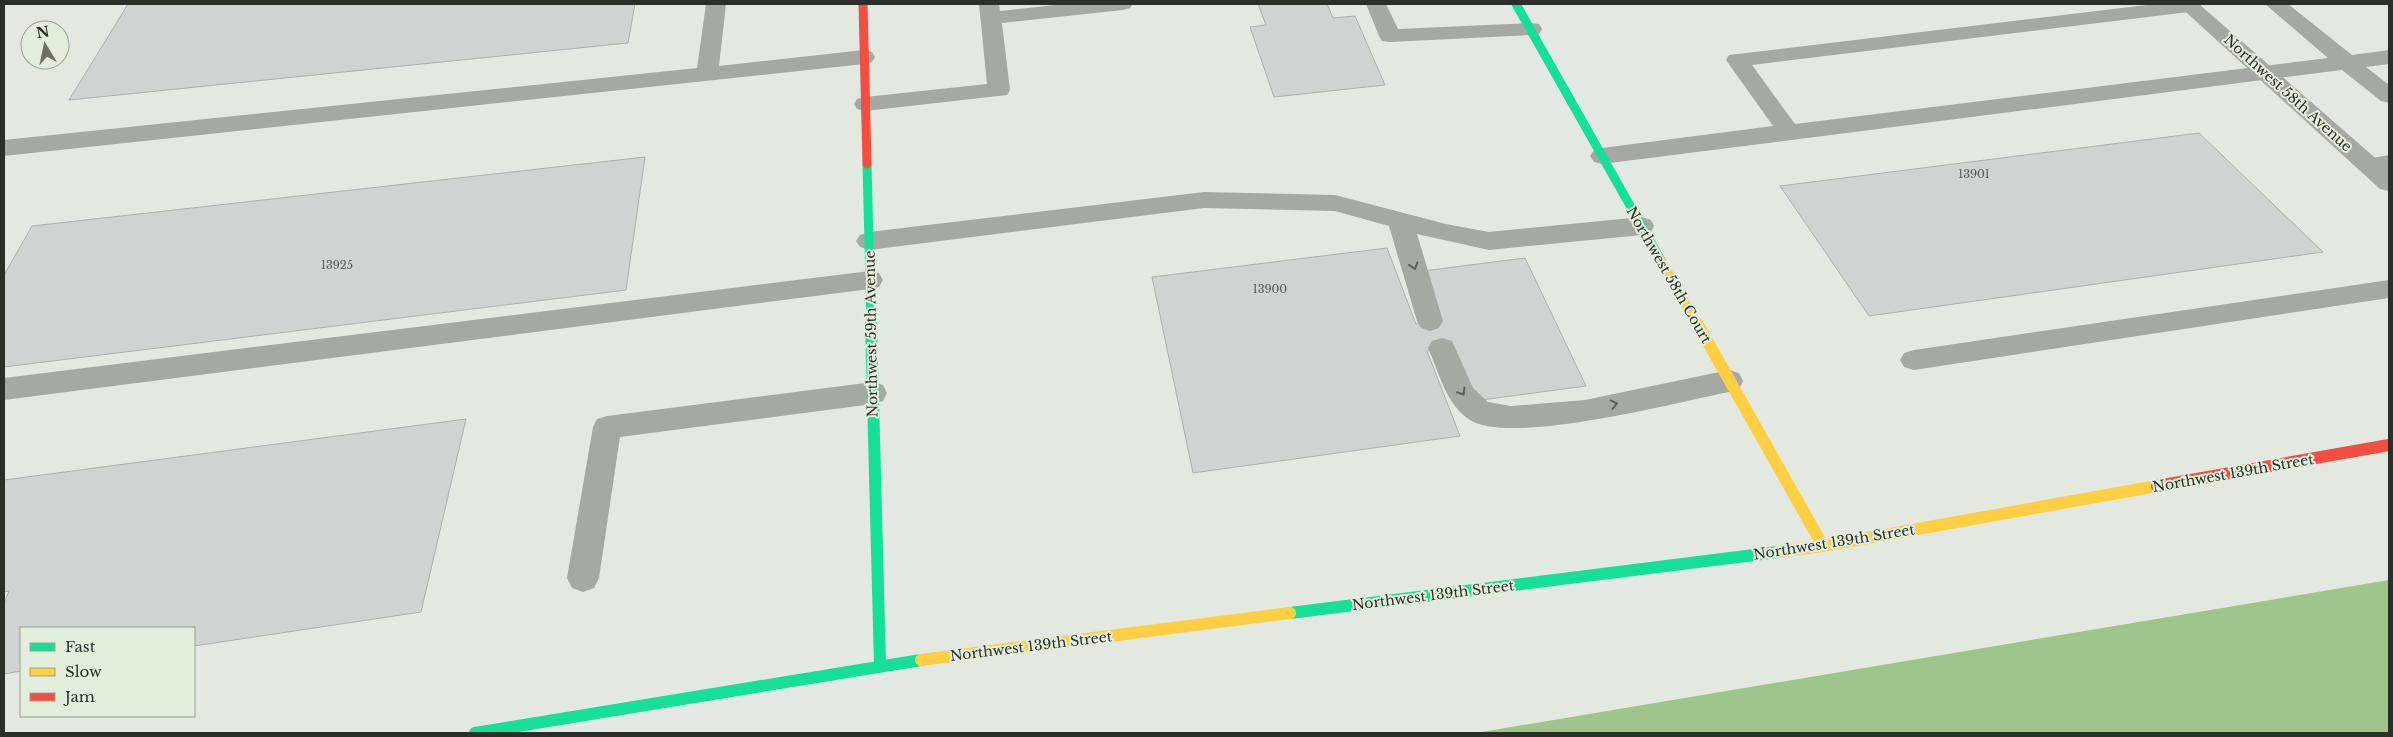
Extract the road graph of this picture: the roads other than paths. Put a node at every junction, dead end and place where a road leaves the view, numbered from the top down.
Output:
1 (716, 4) edge
2 (863, 4) edge
3 (1123, 4) edge
4 (1376, 4) edge
5 (1516, 4) edge
6 (2274, 4) edge
7 (2188, 5) edge
8 (989, 11) edge
9 (1530, 29) junction
10 (864, 57) junction
11 (2389, 57) edge
12 (2348, 63) junction
13 (707, 74) junction
14 (2266, 74) junction
15 (2389, 96) edge
16 (865, 104) junction
17 (1789, 132) junction
18 (4, 148) edge
19 (1602, 156) junction
20 (2380, 164) edge
21 (2389, 183) edge
22 (1400, 220) junction
23 (1642, 226) junction
24 (869, 241) junction
25 (870, 280) junction
26 (2389, 289) edge
27 (1430, 322) dead end
28 (1442, 348) dead end
29 (1914, 360) dead end
30 (1729, 381) junction
31 (4, 389) edge
32 (873, 393) junction
33 (2389, 445) edge
34 (1823, 546) junction
35 (583, 578) dead end
36 (880, 665) junction
37 (475, 733) edge

1 - 13 street
2 - 10 street, Northwest 59th Avenue
3 - 8 street
4 - 9 street
5 - 9 street, Northwest 58th Court
6 - 12 street
7 - 14 street, Northwest 58th Avenue
7 - 17 street
8 - 16 street
9 - 19 street, Northwest 58th Court
10 - 13 street
10 - 16 street, Northwest 59th Avenue
11 - 12 street
12 - 14 street
12 - 15 street
13 - 18 street
14 - 17 street
14 - 20 street, Northwest 58th Avenue
16 - 24 street, Northwest 59th Avenue
17 - 19 street
19 - 23 street, Northwest 58th Court
20 - 21 street, Northwest 58th Avenue
22 - 23 street
22 - 24 street
22 -> 27 street
23 - 30 street, Northwest 58th Court
24 - 25 street, Northwest 59th Avenue
25 - 31 street
25 - 32 street, Northwest 59th Avenue
26 - 29 street
28 -> 30 street
30 - 34 street, Northwest 58th Court
32 - 35 street
32 - 36 street, Northwest 59th Avenue
33 - 34 street, Northwest 139th Street
34 - 36 street, Northwest 139th Street
36 - 37 street, Northwest 139th Street

